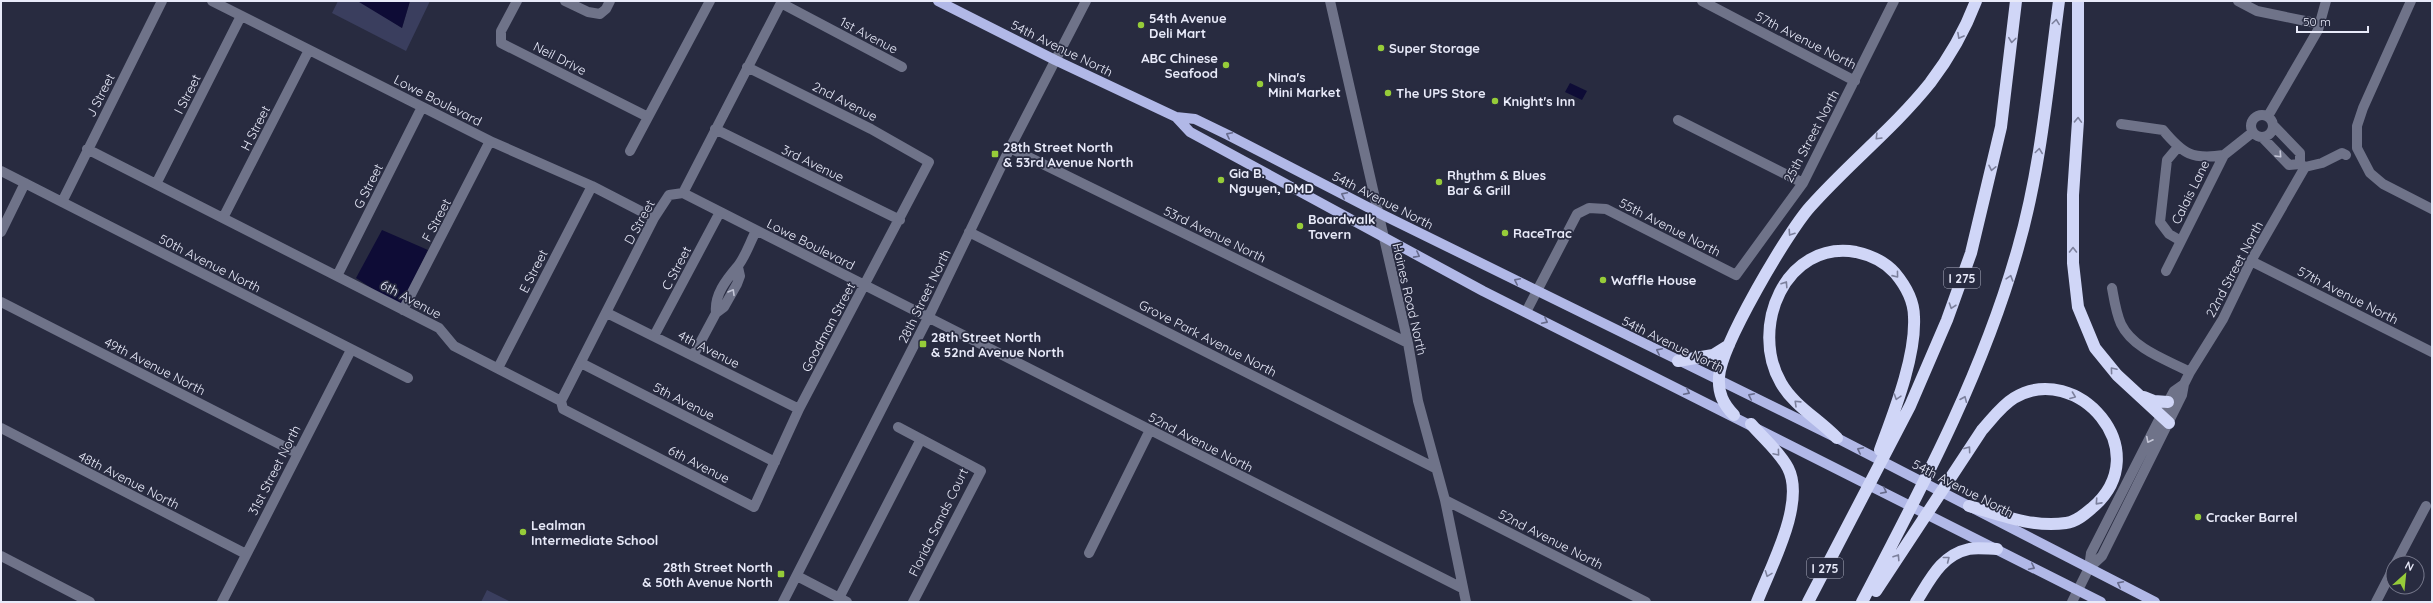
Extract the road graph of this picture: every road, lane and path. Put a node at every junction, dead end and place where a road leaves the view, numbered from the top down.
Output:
1 (162, 1) edge
2 (212, 1) edge
3 (517, 1) edge
4 (564, 1) edge
5 (610, 1) edge
6 (710, 1) edge
7 (938, 1) edge
8 (1086, 1) edge
9 (1330, 1) edge
10 (1702, 1) edge
11 (1894, 1) edge
12 (1976, 1) edge
13 (2016, 1) edge
14 (2059, 1) edge
15 (2078, 1) edge
16 (2238, 1) edge
17 (2326, 1) edge
18 (2411, 1) edge
19 (241, 16) junction
20 (2320, 24) junction
21 (309, 50) junction
22 (1055, 60) junction
23 (747, 67) junction
24 (902, 67) dead end
25 (1855, 81) junction
26 (422, 108) junction
27 (648, 117) junction
28 (1176, 117) junction
29 (1678, 120) dead end
30 (2271, 121) junction
31 (2120, 124) dead end
32 (715, 129) junction
33 (2253, 132) junction
34 (2262, 137) junction
35 (490, 141) junction
36 (2178, 147) junction
37 (1010, 148) junction
38 (2357, 148) junction
39 (87, 149) junction
40 (630, 151) dead end
41 (2224, 155) junction
42 (929, 162) joint
43 (2302, 165) junction
44 (1, 171) edge
45 (25, 183) junction
46 (1803, 183) junction
47 (156, 184) junction
48 (592, 186) junction
49 (683, 193) junction
50 (62, 202) junction
51 (2432, 209) edge
52 (720, 212) junction
53 (1379, 213) junction
54 (223, 218) junction
55 (654, 218) junction
56 (900, 220) junction
57 (756, 231) junction
58 (1, 232) edge
59 (969, 232) junction
60 (1383, 237) junction
61 (2181, 241) junction
62 (2251, 261) junction
63 (2166, 271) dead end
64 (1736, 275) joint
65 (337, 276) junction
66 (865, 286) junction
67 (2112, 288) dead end
68 (1537, 291) junction
69 (1, 302) edge
70 (403, 310) junction
71 (1526, 312) junction
72 (607, 313) junction
73 (928, 318) junction
74 (654, 336) junction
75 (1408, 343) junction
76 (1729, 345) junction
77 (351, 350) junction
78 (2432, 352) edge
79 (693, 356) junction
80 (1678, 361) junction
81 (581, 363) junction
82 (498, 368) junction
83 (2190, 372) junction
84 (408, 378) dead end
85 (1719, 381) junction
86 (2184, 384) junction
87 (2142, 396) junction
88 (561, 401) junction
89 (2168, 402) junction
90 (799, 409) junction
91 (1734, 415) junction
92 (2165, 419) junction
93 (1751, 424) junction
94 (898, 427) dead end
95 (1, 428) edge
96 (1150, 430) junction
97 (1836, 438) junction
98 (921, 439) junction
99 (297, 453) junction
100 (775, 462) junction
101 (1436, 468) junction
102 (1445, 500) junction
103 (1969, 506) junction
104 (2426, 506) dead end
105 (754, 507) joint
106 (1843, 535) junction
107 (1997, 549) junction
108 (1089, 553) dead end
109 (246, 554) junction
110 (2400, 555) edge
111 (1, 556) edge
112 (2089, 568) junction
113 (797, 576) junction
114 (2385, 585) edge
115 (1462, 588) junction
116 (2078, 590) junction
117 (843, 600) edge
118 (90, 602) edge
119 (222, 602) edge
120 (783, 602) edge
121 (913, 602) edge
122 (1466, 602) edge
123 (1646, 602) edge
124 (1757, 602) edge
125 (1808, 602) edge
126 (1862, 602) edge
127 (1868, 602) edge
128 (1916, 602) edge
129 (2072, 602) edge
130 (2101, 602) edge
131 (2155, 602) edge
132 (2376, 602) edge

1 - 39 street, J Street
2 - 19 street, Lowe Boulevard
3 - 27 street, Neil Drive
4 - 5 street
6 - 27 street
7 - 22 main road, 54th Avenue North
8 - 22 street, 28th Street North
9 - 53 street, Haines Road North
10 - 25 street, 57th Avenue North
11 - 25 street, 25th Street North
12 -> 76 highway
13 -> 106 highway, I 275
126 -> 14 highway
87 -> 15 highway
16 - 20 street
17 - 20 street
18 - 38 street
19 - 21 street, Lowe Boulevard
19 - 47 street, I Street
20 - 30 street
21 - 26 street, Lowe Boulevard
21 - 54 street, H Street
22 - 28 main road, 54th Avenue North
22 - 37 street, 28th Street North
23 - 24 street, 1st Avenue
23 - 32 street
23 - 42 street, 2nd Avenue
25 - 46 street, 25th Street North
26 - 35 street, Lowe Boulevard
26 - 65 street, G Street
27 - 40 street
53 -> 28 main road, 54th Avenue North
28 - 60 main road, 54th Avenue North
29 - 46 street
30 - 33 street
30 - 34 street
30 - 43 street
31 - 36 street, Calais Lane
32 - 49 street
32 - 56 street, 3rd Avenue
33 - 34 street
33 - 41 street, Calais Lane
34 -> 43 street
35 - 48 street, Lowe Boulevard
35 - 70 street, F Street
36 - 41 street, Calais Lane
36 - 61 street, Calais Lane
37 - 59 street, 28th Street North
37 - 75 street, 53rd Avenue North
38 - 43 street
38 - 51 street
39 - 47 street, 6th Avenue
39 - 50 street, J Street
41 - 61 street, Calais Lane
42 - 56 street, Goodman Street
43 - 62 street, 22nd Street North
44 - 45 street, 50th Avenue North
45 - 50 street, 50th Avenue North
45 - 58 street
46 - 64 street, 25th Street North
47 - 54 street, 6th Avenue
48 - 55 street, Lowe Boulevard
48 - 82 street, E Street
49 - 52 street, Lowe Boulevard
49 - 55 street, D Street
50 - 77 street, 50th Avenue North
52 - 57 street, Lowe Boulevard
52 - 74 street, C Street
53 - 60 street, Haines Road North
68 -> 53 main road, 54th Avenue North
54 - 65 street, 6th Avenue
55 - 72 street, D Street
56 - 66 street, Goodman Street
57 - 66 street, Lowe Boulevard
57 - 79 street
59 - 73 street, 28th Street North
59 - 101 street, Grove Park Avenue North
60 -> 71 main road, 54th Avenue North
60 - 75 street, Haines Road North
61 - 63 street, Calais Lane
62 - 78 street, 57th Avenue North
62 - 83 street, 22nd Street North
64 - 68 street, 55th Avenue North
65 - 70 street, 6th Avenue
66 - 73 street, Lowe Boulevard
66 - 90 street, Goodman Street
67 - 83 street
68 - 71 street
80 -> 68 main road, 54th Avenue North
69 - 99 street, 49th Avenue North
70 - 82 street, 6th Avenue
71 -> 91 main road, 54th Avenue North
72 - 74 street, 4th Avenue
72 - 81 street, D Street
73 - 96 street, 52nd Avenue North
73 - 113 street, 28th Street North
74 - 79 street, 4th Avenue
75 - 101 street, Haines Road North
76 - 80 highway
76 - 85 highway
77 - 84 street, 50th Avenue North
77 - 99 street, 31st Street North
79 - 90 street, 4th Avenue
80 - 85 main road, 54th Avenue North
81 - 88 street, D Street
81 - 100 street, 5th Avenue
82 - 88 street, 6th Avenue
83 - 86 street, 22nd Street North
85 - 91 highway
97 -> 85 main road, 54th Avenue North
86 - 89 street, 22nd Street North
86 - 92 street, 22nd Street North
87 - 89 highway
87 - 92 highway
88 - 105 street, 6th Avenue
89 - 92 street, 22nd Street North
90 - 100 street, Goodman Street
91 - 93 main road, 54th Avenue North
92 - 112 street, 22nd Street North
93 -> 107 main road, 54th Avenue North
93 -> 124 highway
94 - 98 street, Florida Sands Court
95 - 109 street, 48th Avenue North
96 - 108 street
96 - 115 street, 52nd Avenue North
103 -> 97 main road, 54th Avenue North
97 -> 106 highway
98 - 117 street
98 - 121 street, Florida Sands Court
99 - 109 street, 31st Street North
100 - 105 street, Goodman Street
101 - 102 street, Haines Road North
102 - 115 street, Haines Road North
102 - 123 street, 52nd Avenue North
103 - 112 main road, 54th Avenue North
127 -> 103 highway
104 - 110 street
106 - 125 highway, I 275
107 -> 116 main road, 54th Avenue North
128 -> 107 highway
109 - 119 street, 31st Street North
111 - 118 street
112 - 116 street, 22nd Street North
131 -> 112 main road, 54th Avenue North
113 - 117 street
113 - 120 street, 28th Street North
114 - 132 street
115 - 122 street, Haines Road North
116 - 129 street, 22nd Street North
116 - 130 main road, 54th Avenue North

